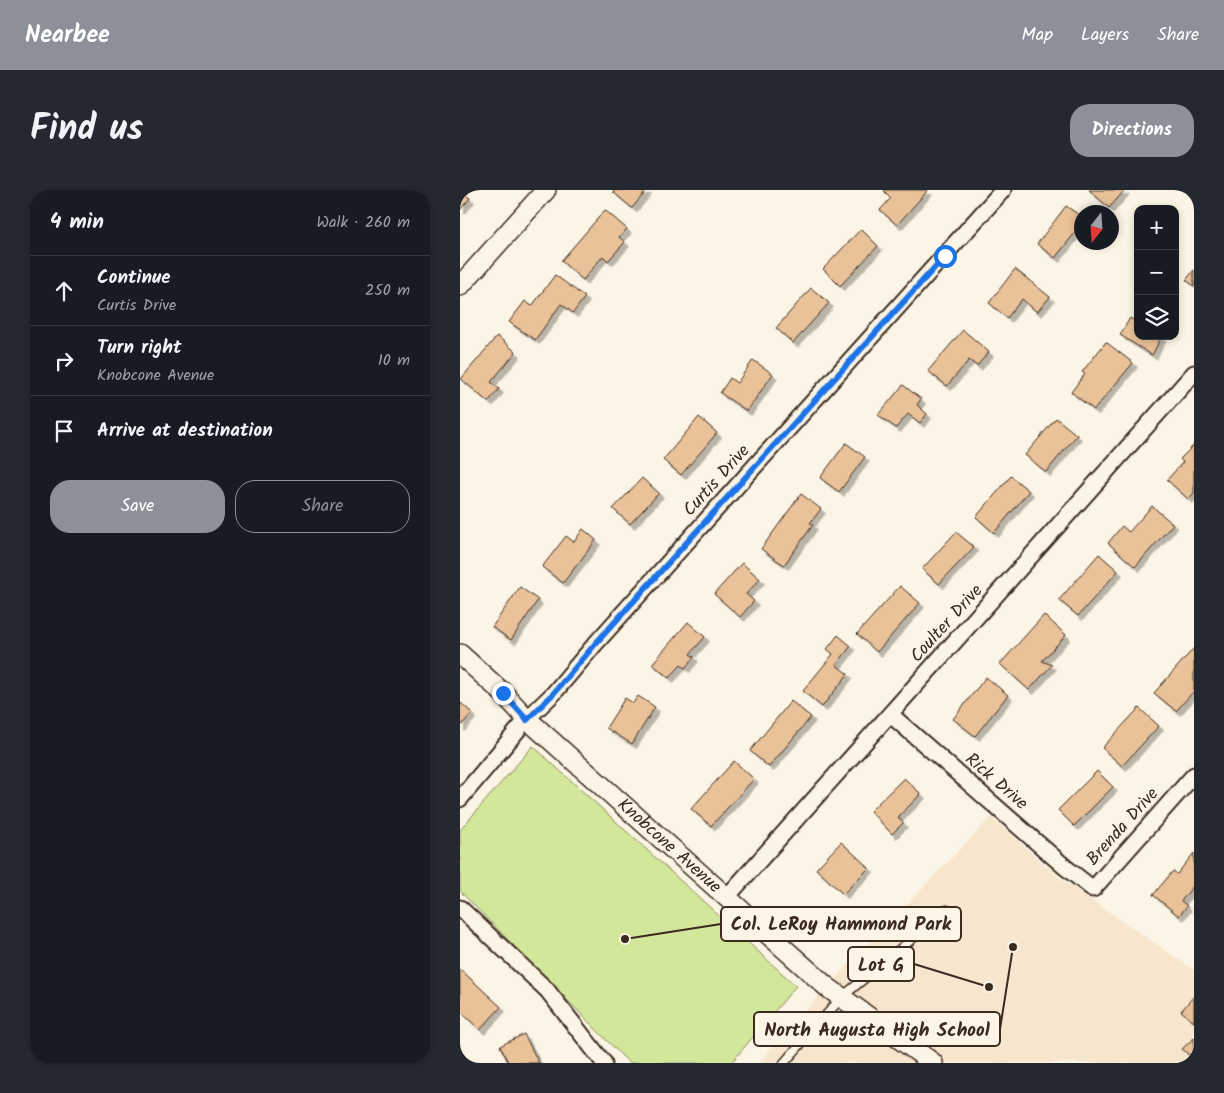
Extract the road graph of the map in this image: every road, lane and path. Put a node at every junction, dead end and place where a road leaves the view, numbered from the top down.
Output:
1 (546, 190) edge
2 (1004, 190) edge
3 (460, 286) edge
4 (1194, 373) edge
5 (460, 654) edge
6 (891, 715) junction
7 (527, 720) junction
8 (1194, 775) edge
9 (460, 799) edge
10 (1078, 877) joint
11 (726, 898) junction
12 (460, 908) edge
13 (947, 910) dead end
14 (842, 998) junction
15 (604, 1063) edge
16 (784, 1063) edge
17 (933, 1063) edge

1 - 3 street
2 - 7 street, Curtis Drive
4 - 6 street, Coulter Drive
5 - 7 street, Knobcone Avenue
6 - 10 street, Rick Drive
6 - 11 street, Coulter Drive
7 - 9 street, Curtis Drive
7 - 11 street, Knobcone Avenue
8 - 10 street, Brenda Drive
11 - 14 street, Knobcone Avenue
12 - 15 street
13 - 14 lane
14 - 16 lane
14 - 17 street, Knobcone Avenue

